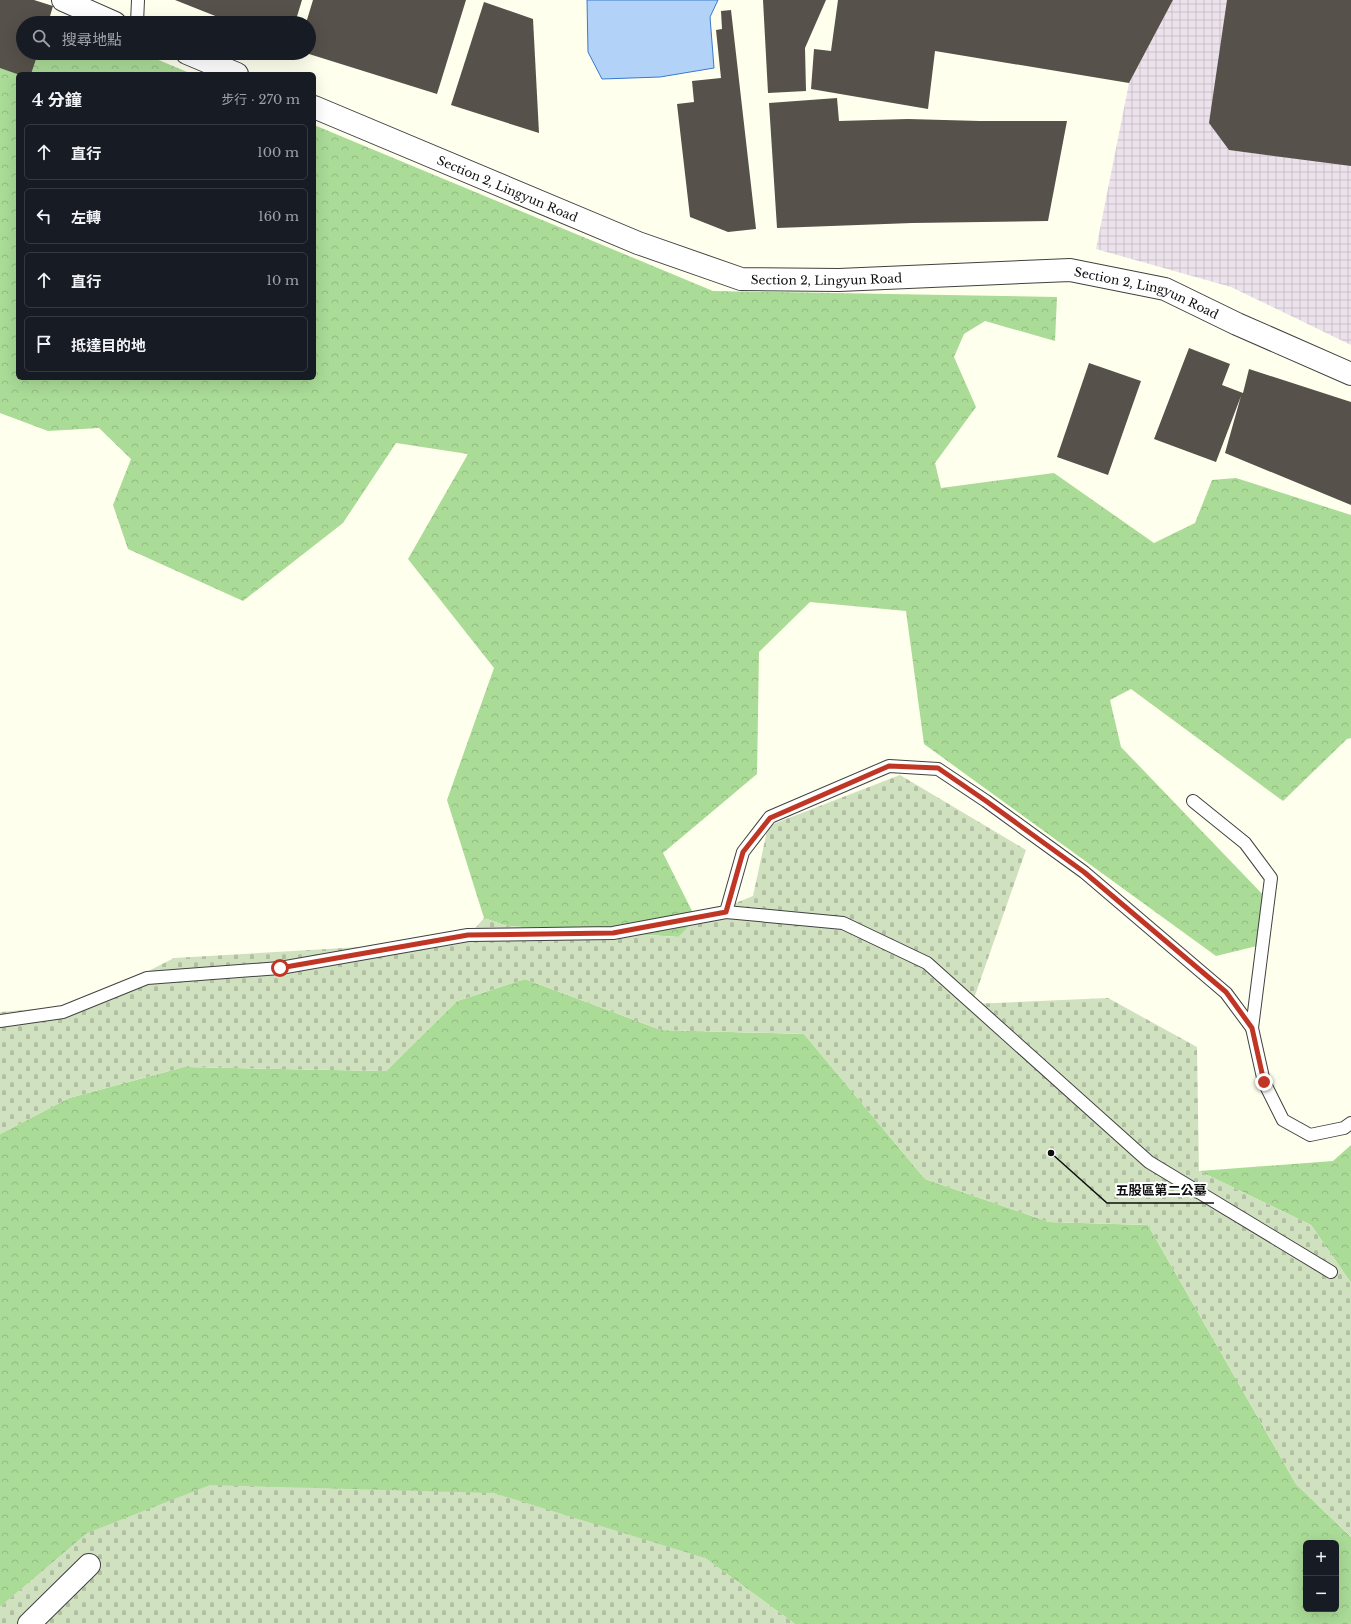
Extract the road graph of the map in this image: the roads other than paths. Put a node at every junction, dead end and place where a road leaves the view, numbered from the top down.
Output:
1 (63, 0) edge
2 (138, 0) edge
3 (86, 6) edge
4 (103, 16) edge
5 (137, 16) edge
6 (204, 60) edge
7 (232, 72) edge
8 (316, 108) edge
9 (1351, 374) edge
10 (1193, 801) dead end
11 (726, 912) junction
12 (0, 1021) edge
13 (1252, 1028) junction
14 (1351, 1123) edge
15 (1331, 1272) dead end
16 (89, 1566) dead end
17 (29, 1624) edge

1 - 3 street
2 - 5 lane
3 - 4 street
6 - 7 street
8 - 9 street, Section 2, Lingyun Road
10 - 13 lane
11 - 12 lane
11 - 13 lane
11 - 15 lane
13 - 14 lane
16 - 17 street

